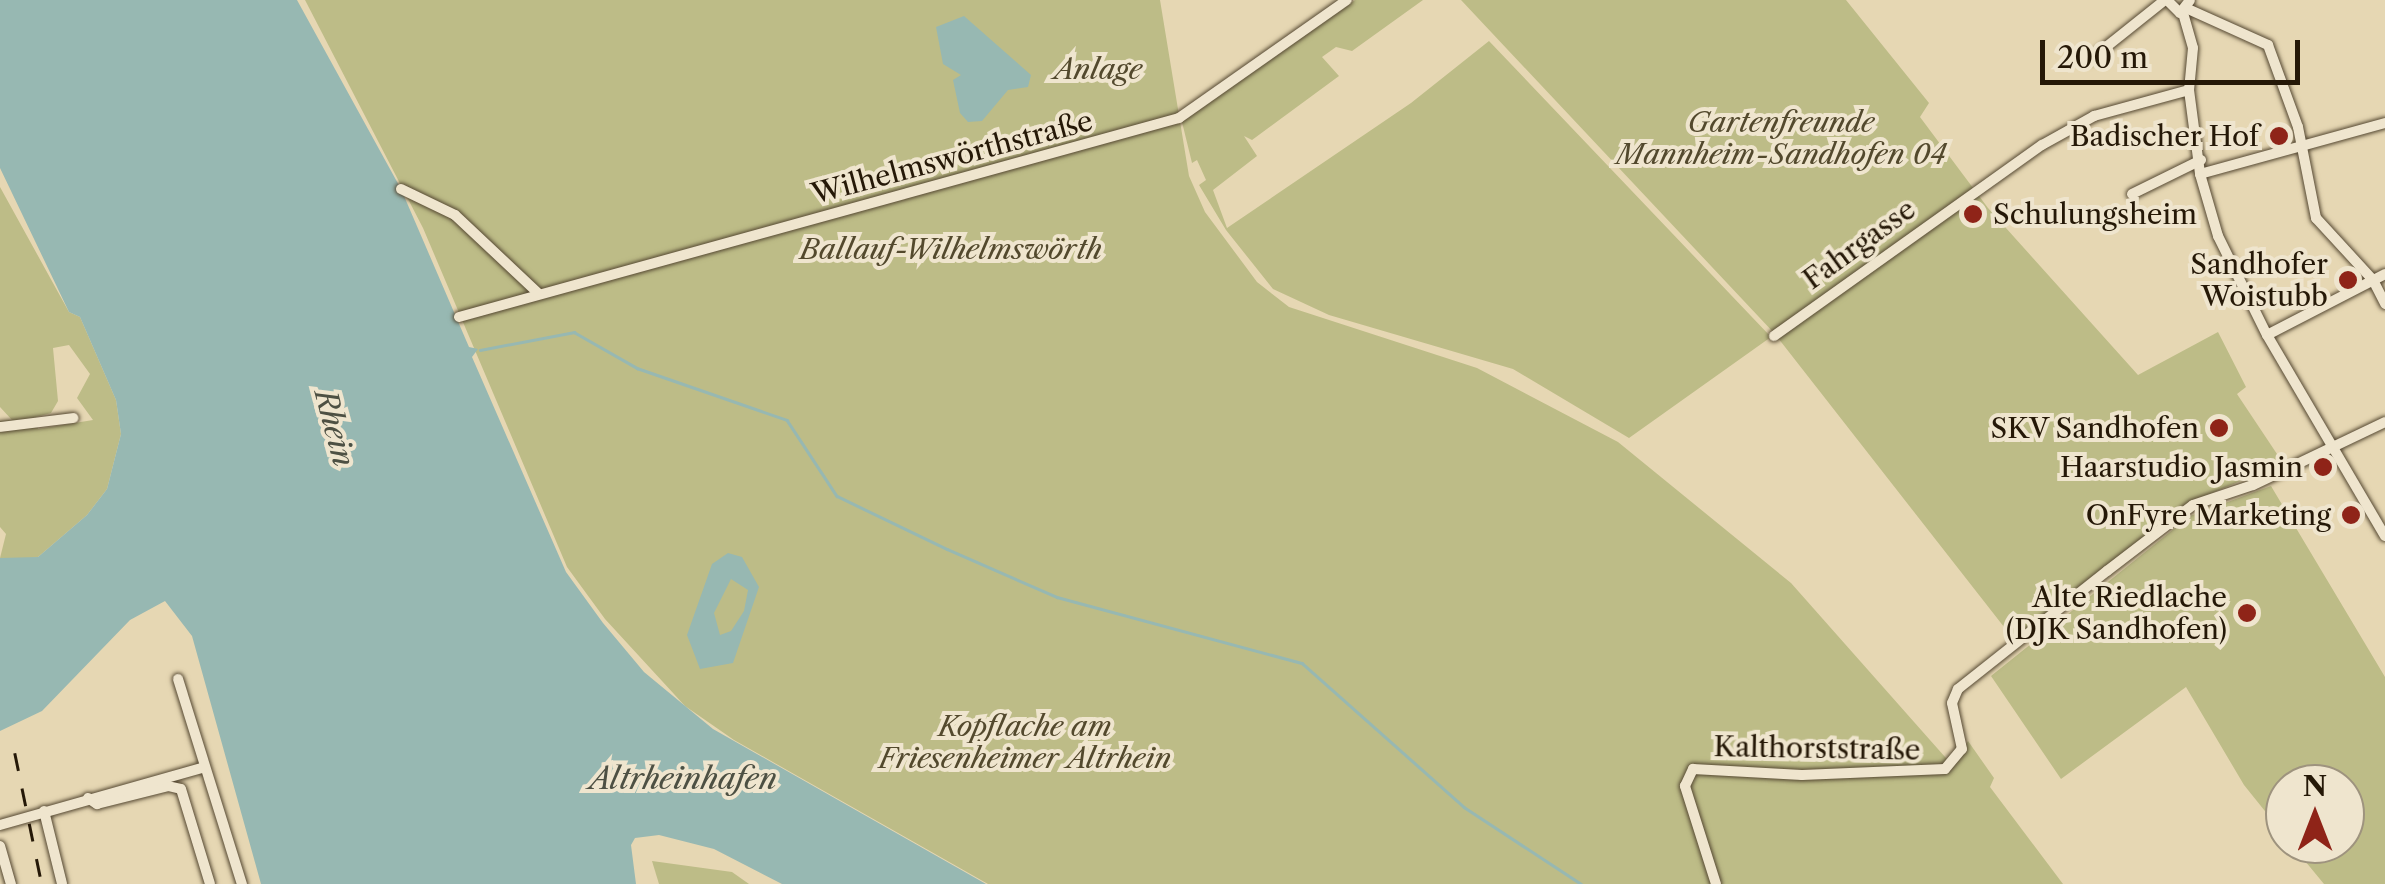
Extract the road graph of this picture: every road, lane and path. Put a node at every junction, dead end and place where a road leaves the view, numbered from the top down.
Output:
1 (1347, 0) edge
2 (2166, 0) edge
3 (2187, 7) edge
4 (2091, 59) dead end
5 (2188, 90) junction
6 (2385, 123) edge
7 (2300, 146) junction
8 (2201, 160) junction
9 (2200, 174) junction
10 (402, 188) dead end
11 (2132, 194) dead end
12 (2385, 274) edge
13 (2372, 280) junction
14 (538, 293) junction
15 (2385, 304) edge
16 (459, 317) dead end
17 (2267, 335) junction
18 (1774, 336) dead end
19 (74, 418) dead end
20 (2385, 422) edge
21 (0, 427) edge
22 (2332, 448) junction
23 (2385, 536) edge
24 (178, 679) dead end
25 (202, 768) junction
26 (88, 798) junction
27 (44, 811) junction
28 (0, 825) edge
29 (0, 846) edge
30 (10, 884) edge
31 (62, 884) edge
32 (210, 884) edge
33 (242, 884) edge
34 (1716, 884) edge

1 - 14 street, Wilhelmswörthstraße
2 - 3 street
2 - 4 street
3 - 5 street
3 - 7 street
5 - 8 street
5 - 18 street, Fahrgasse
6 - 7 street
7 - 9 street
7 - 13 street
8 - 9 street
8 - 11 street
9 - 17 street
10 - 14 street
12 - 13 street
13 - 15 street
13 - 17 street
14 - 16 street, Wilhelmswörthstraße
17 - 22 street
19 - 21 street
20 - 22 street, Kalthorststraße
22 - 23 street
22 - 34 street, Kalthorststraße
24 - 25 street
25 - 26 street
25 - 33 street
26 - 27 street
26 - 32 street
27 - 28 street
27 - 31 street
29 - 30 street

